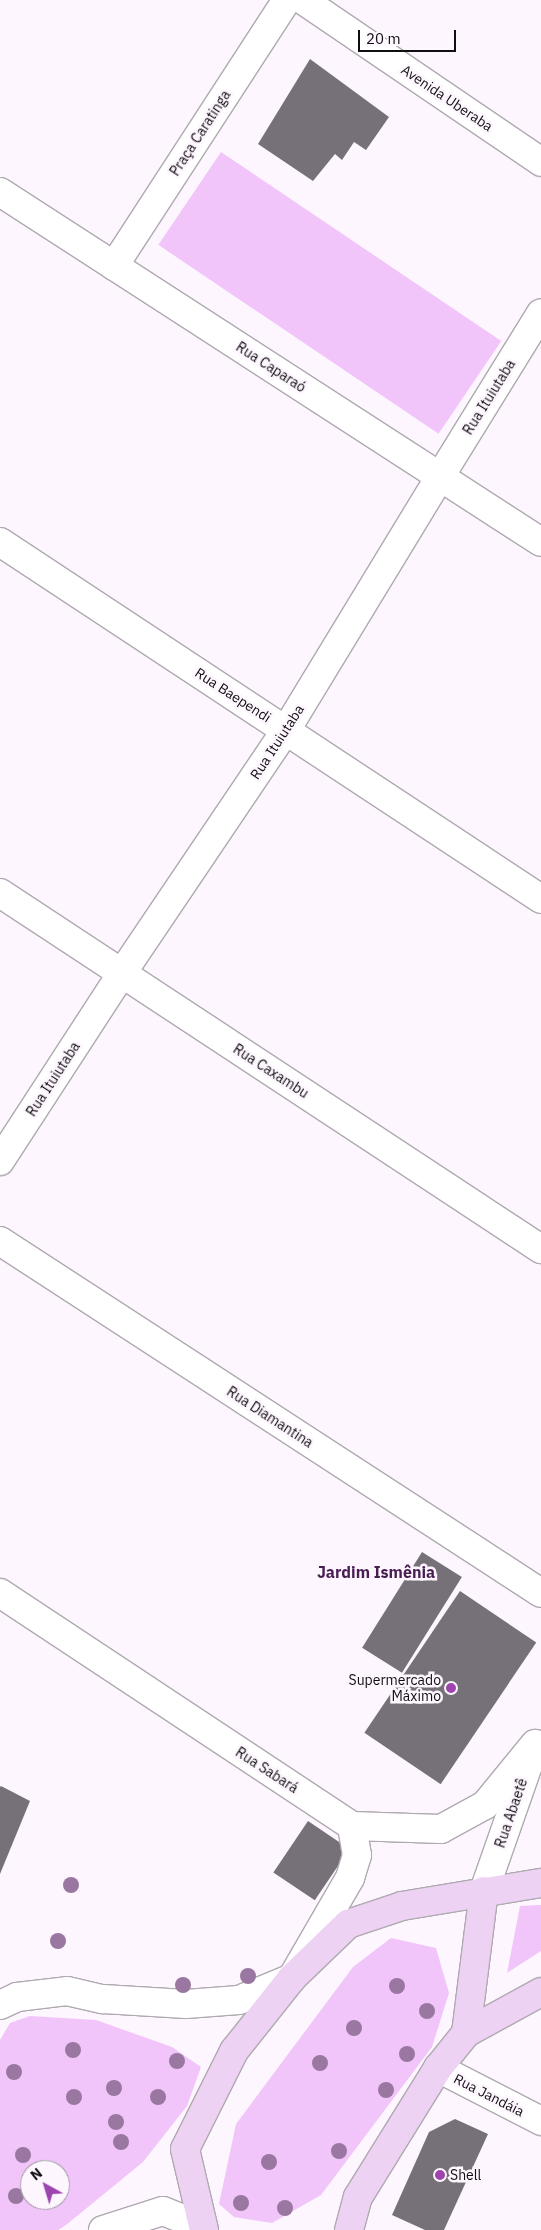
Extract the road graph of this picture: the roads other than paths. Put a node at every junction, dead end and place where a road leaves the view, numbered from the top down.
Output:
1 (287, 0) edge
2 (303, 0) edge
3 (541, 162) edge
4 (0, 192) edge
5 (114, 266) junction
6 (541, 313) edge
7 (441, 475) junction
8 (0, 542) edge
9 (541, 542) edge
10 (286, 730) junction
11 (0, 893) edge
12 (541, 899) edge
13 (122, 972) junction
14 (0, 1161) edge
15 (0, 1240) edge
16 (541, 1249) edge
17 (541, 1592) edge
18 (0, 1593) edge
19 (538, 1740) edge
20 (352, 1826) junction
21 (541, 1883) edge
22 (484, 1891) junction
23 (292, 1978) junction
24 (541, 1992) edge
25 (5, 1996) edge
26 (466, 2033) junction
27 (438, 2068) junction
28 (541, 2121) edge
29 (358, 2197) junction
30 (205, 2229) edge
31 (103, 2230) edge
32 (332, 2230) edge
33 (349, 2230) edge

1 - 5 street, Praça Caratinga
2 - 3 street, Avenida Uberaba
4 - 5 street, Rua Caparaó
5 - 7 street, Rua Caparaó
6 - 7 street, Rua Ituiutaba
7 - 9 street, Rua Caparaó
7 - 10 street, Rua Ituiutaba
8 - 10 street, Rua Baependi
10 - 12 street, Rua Baependi
10 - 13 street, Rua Ituiutaba
11 - 13 street, Rua Caxambu
13 - 14 street, Rua Ituiutaba
13 - 16 street, Rua Caxambu
15 - 17 street, Rua Diamantina
18 - 20 street, Rua Sabará
19 - 20 street
19 - 22 street, Rua Abaetê
20 - 23 street
21 - 22 main road
22 - 23 main road
22 - 26 main road
23 - 25 street
23 - 30 main road
24 - 26 main road
26 - 27 main road
27 - 28 street, Rua Jandáia
27 - 29 main road
29 - 32 main road
29 - 33 main road
30 - 31 street

